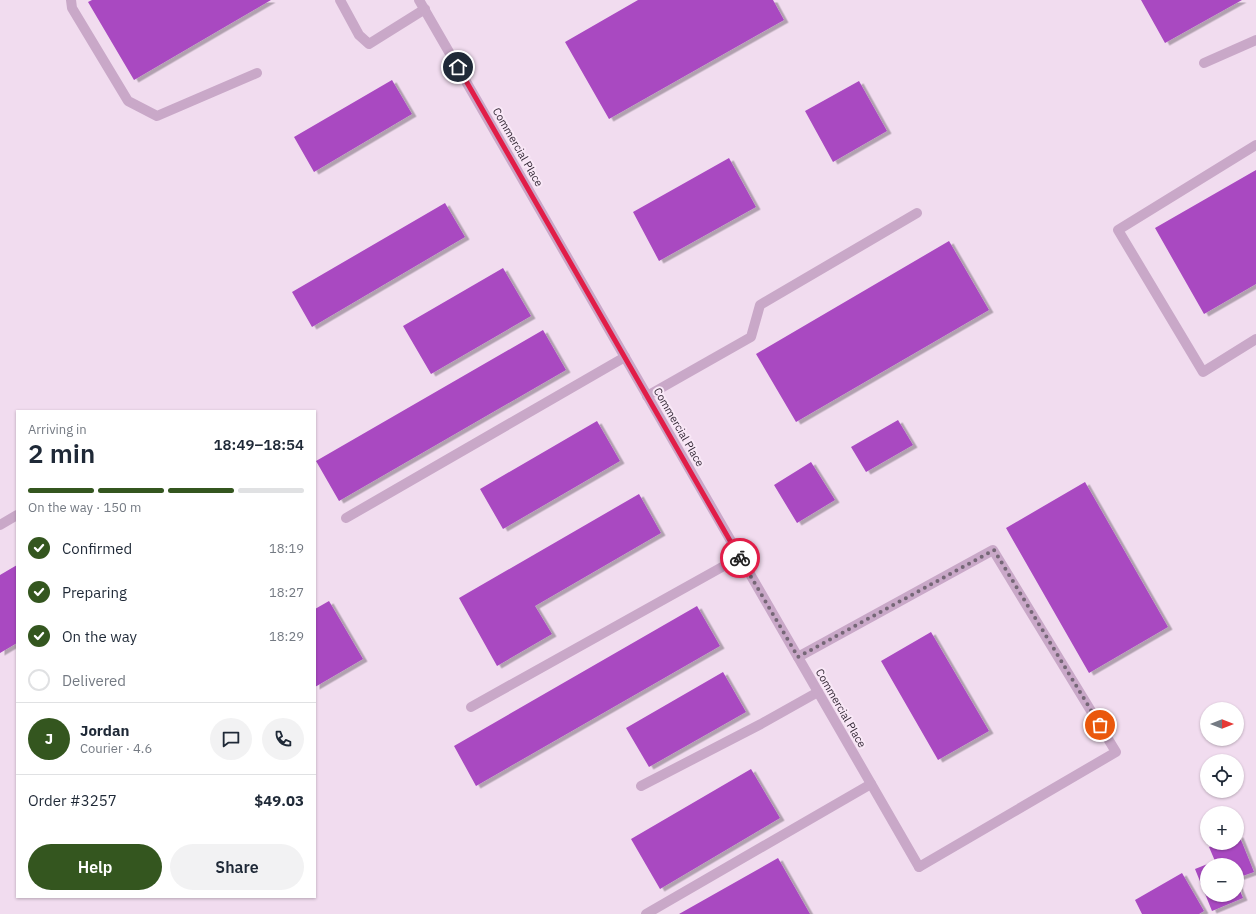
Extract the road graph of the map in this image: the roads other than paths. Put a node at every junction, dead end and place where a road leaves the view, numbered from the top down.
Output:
1 (71, 0) edge
2 (340, 0) edge
3 (422, 4) edge
4 (1256, 40) edge
5 (1204, 63) dead end
6 (257, 73) dead end
7 (1256, 145) edge
8 (917, 213) dead end
9 (1256, 339) edge
10 (625, 357) junction
11 (648, 396) junction
12 (16, 516) edge
13 (346, 518) dead end
14 (0, 525) edge
15 (740, 556) junction
16 (798, 657) junction
17 (818, 692) junction
18 (471, 707) dead end
19 (871, 784) junction
20 (641, 786) dead end
21 (646, 914) edge

1 - 6 street
2 - 3 street
3 - 10 street, Commercial Place
4 - 5 street
7 - 9 street
8 - 11 street
10 - 11 street, Commercial Place
10 - 13 street
11 - 15 street, Commercial Place
12 - 14 street
15 - 16 street, Commercial Place
15 - 18 street
16 - 17 street, Commercial Place
16 - 19 street, Commercial Place
17 - 19 street, Commercial Place
17 - 20 street
19 - 21 street

